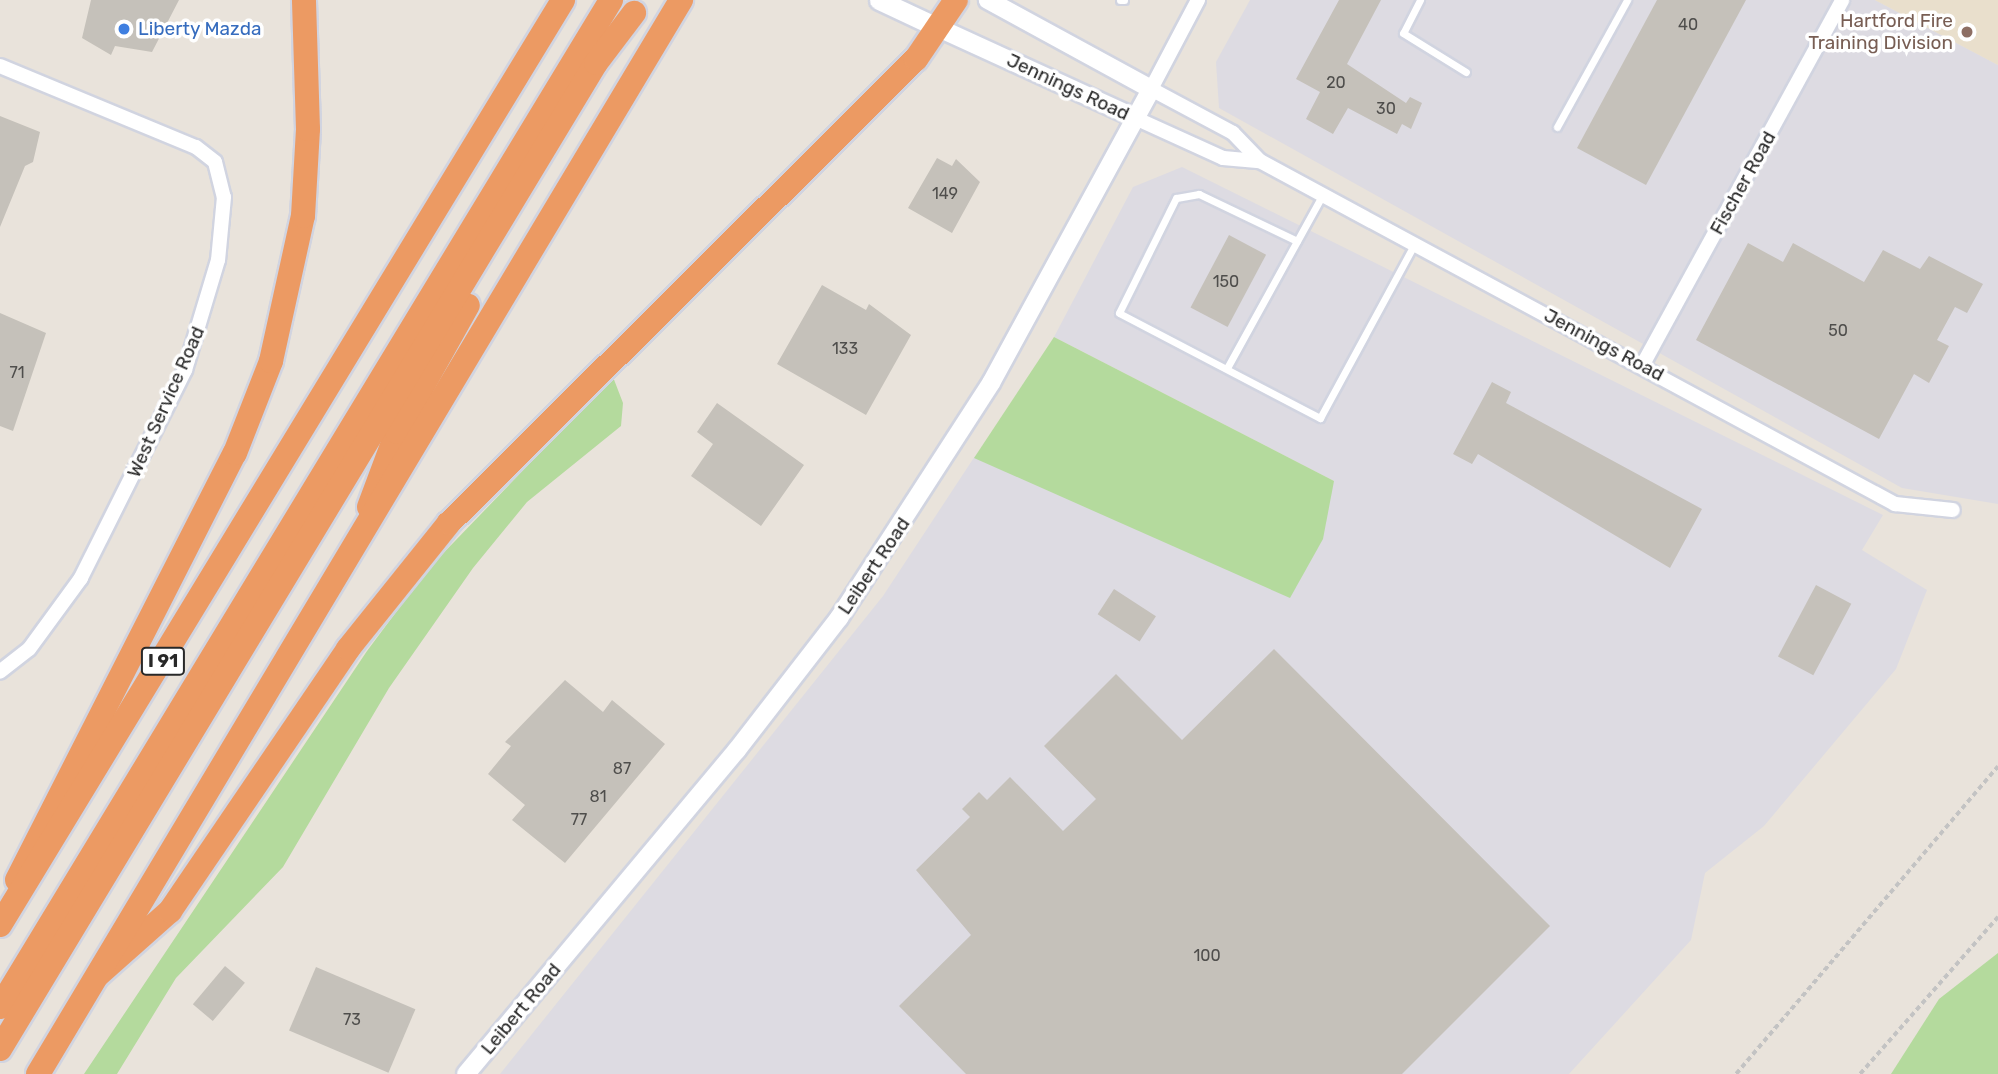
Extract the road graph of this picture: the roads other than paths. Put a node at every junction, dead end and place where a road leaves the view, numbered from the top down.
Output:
1 (304, 0) edge
2 (563, 0) edge
3 (611, 0) edge
4 (681, 0) edge
5 (879, 0) edge
6 (956, 0) edge
7 (988, 0) edge
8 (1198, 0) edge
9 (1420, 0) edge
10 (1627, 0) edge
11 (1843, 0) edge
12 (638, 6) edge
13 (941, 29) junction
14 (0, 66) edge
15 (1466, 72) dead end
16 (1152, 89) junction
17 (1135, 118) junction
18 (1557, 127) dead end
19 (1260, 161) junction
20 (1323, 194) junction
21 (1297, 241) junction
22 (1415, 243) junction
23 (1642, 366) junction
24 (1227, 368) junction
25 (1953, 510) dead end
26 (360, 541) junction
27 (0, 672) edge
28 (4, 918) edge
29 (99, 974) junction
30 (0, 1007) edge
31 (0, 1049) edge
32 (38, 1074) edge
33 (466, 1074) edge

1 - 28 highway
2 - 28 highway, I 91
3 - 30 highway
4 - 26 highway
5 - 13 main road, Jennings Road
6 - 13 highway
7 - 16 street, Jennings Road
8 - 16 street, Leibert Road
9 - 15 lane
10 - 18 lane
11 - 23 street, Fischer Road
12 - 26 highway
12 - 31 highway
13 - 17 street, Jennings Road
13 - 29 highway
14 - 27 street, West Service Road
16 - 17 street, Leibert Road
16 - 19 street, Jennings Road
17 - 19 street, Jennings Road
17 - 33 street, Leibert Road
19 - 20 street, Jennings Road
20 - 21 lane
20 - 22 street, Jennings Road
21 - 24 lane
21 - 24 lane
22 - 23 street, Jennings Road
22 - 24 lane
23 - 25 street, Jennings Road
26 - 29 highway
29 - 32 highway

